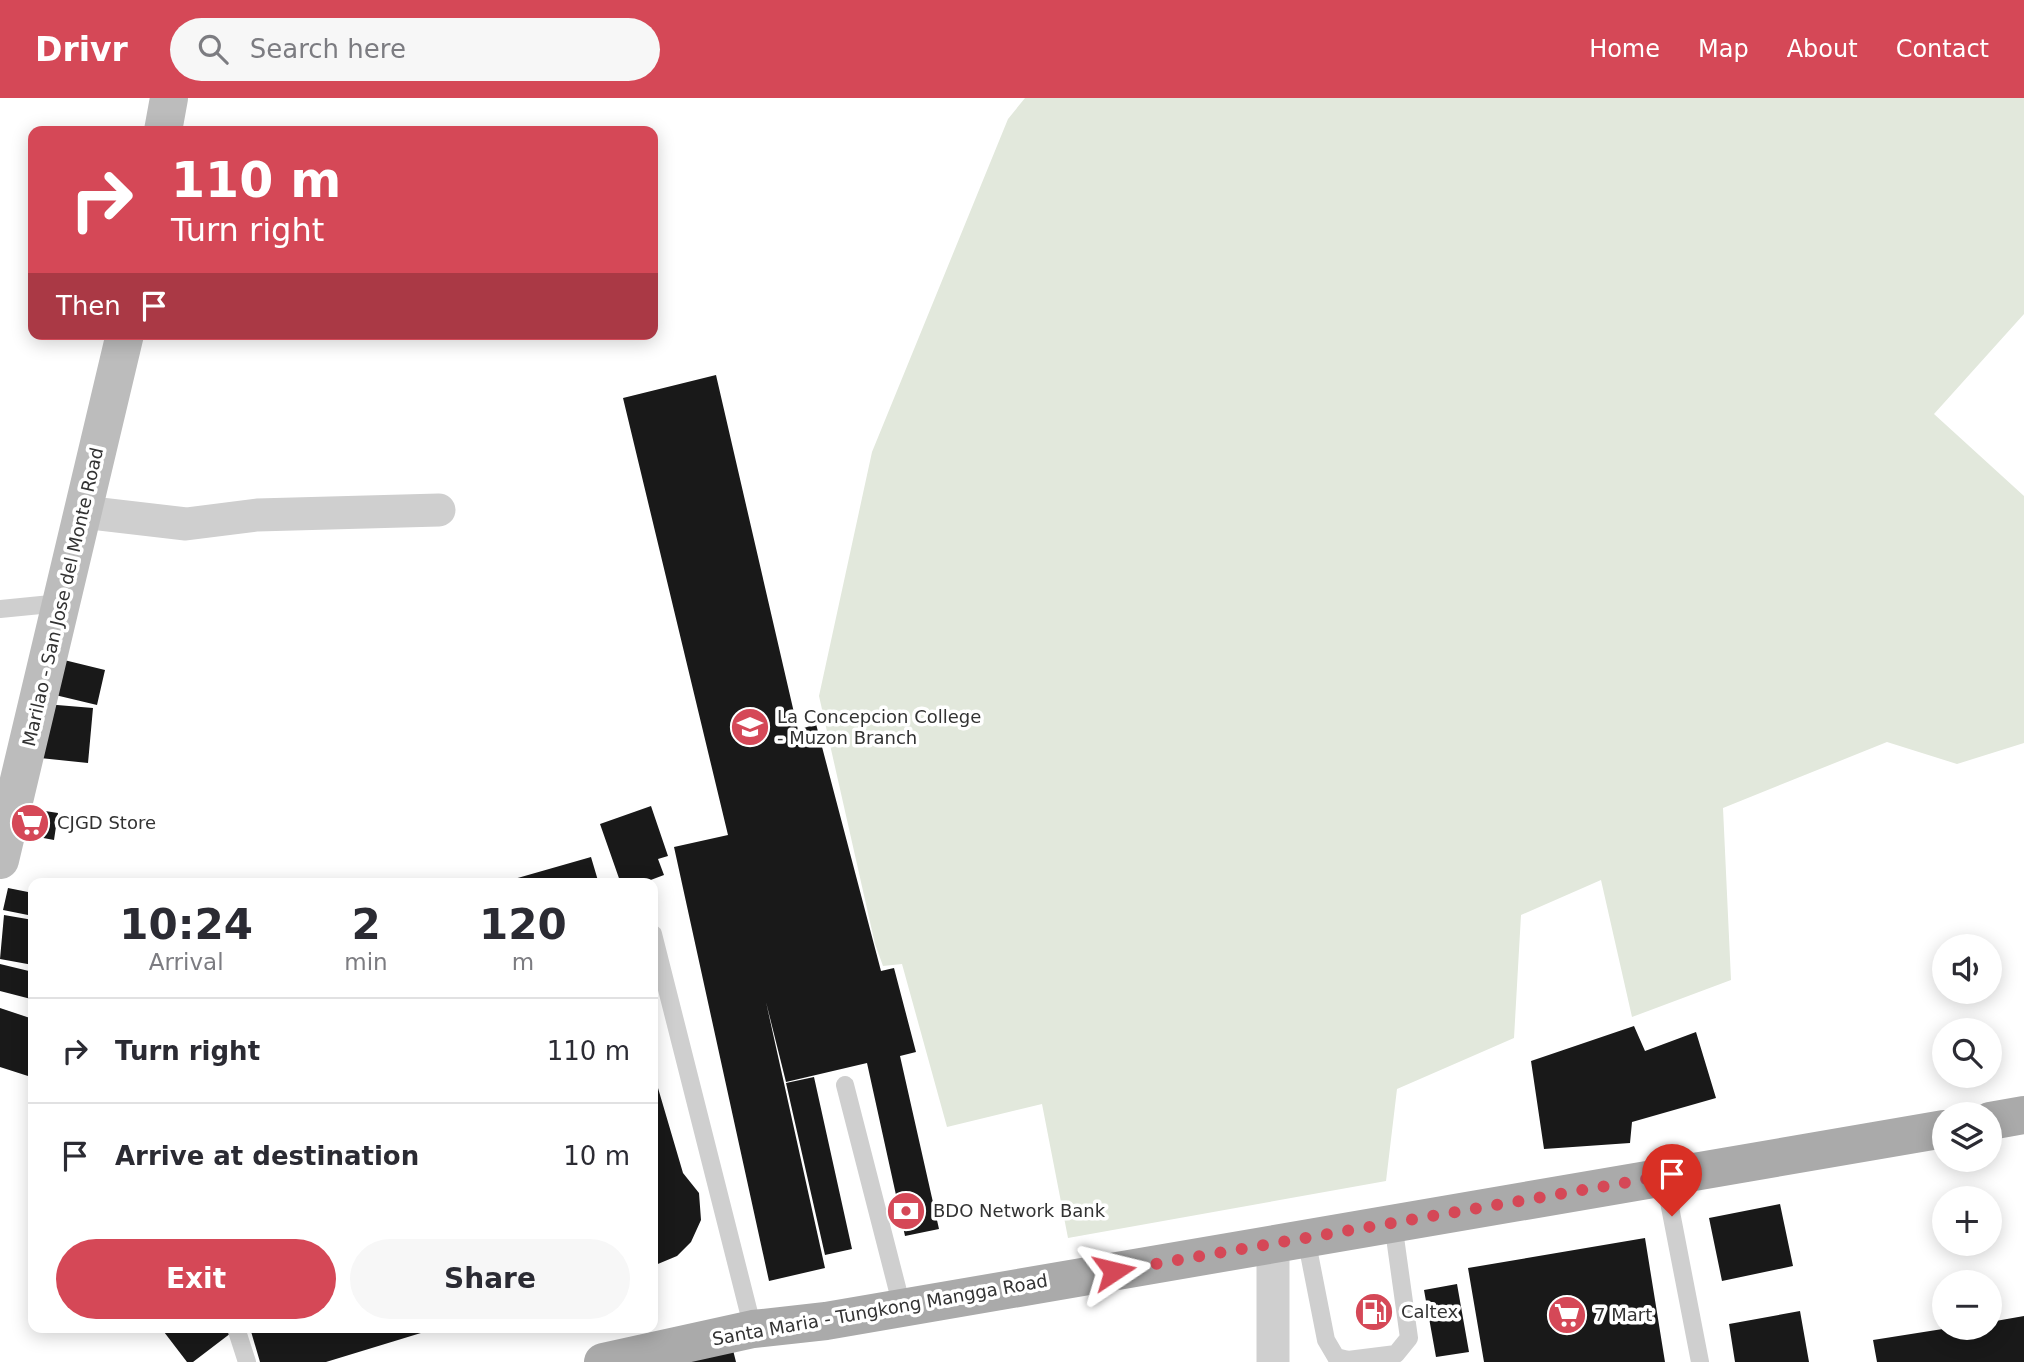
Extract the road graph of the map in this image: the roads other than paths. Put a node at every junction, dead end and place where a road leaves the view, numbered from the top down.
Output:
1 (169, 98) edge
2 (164, 126) edge
3 (124, 340) edge
4 (439, 510) dead end
5 (83, 512) junction
6 (61, 603) junction
7 (0, 609) edge
8 (0, 860) edge
9 (658, 954) edge
10 (845, 1084) dead end
11 (2024, 1115) edge
12 (2002, 1119) edge
13 (1932, 1131) edge
14 (1664, 1176) junction
15 (1393, 1223) junction
16 (1289, 1241) junction
17 (902, 1307) junction
18 (753, 1329) junction
19 (238, 1333) edge
20 (1337, 1359) edge
21 (247, 1362) edge
22 (603, 1362) edge
23 (1273, 1362) edge
24 (1700, 1362) edge

1 - 2 main road
3 - 5 main road, Marilao - San Jose del Monte Road
4 - 5 street
5 - 6 main road, Marilao - San Jose del Monte Road
6 - 7 lane
6 - 8 main road, Marilao - San Jose del Monte Road
9 - 18 lane
10 - 17 lane
11 - 12 main road
13 - 14 main road, Santa Maria - Tungkong Mangga Road
14 - 15 main road, Santa Maria - Tungkong Mangga Road
14 - 24 lane
15 - 16 main road, Santa Maria - Tungkong Mangga Road
15 - 20 lane
16 - 17 main road, Santa Maria - Tungkong Mangga Road
16 - 20 lane
16 - 23 street
17 - 18 main road, Santa Maria - Tungkong Mangga Road
18 - 22 main road, Santa Maria - Tungkong Mangga Road
19 - 21 lane

